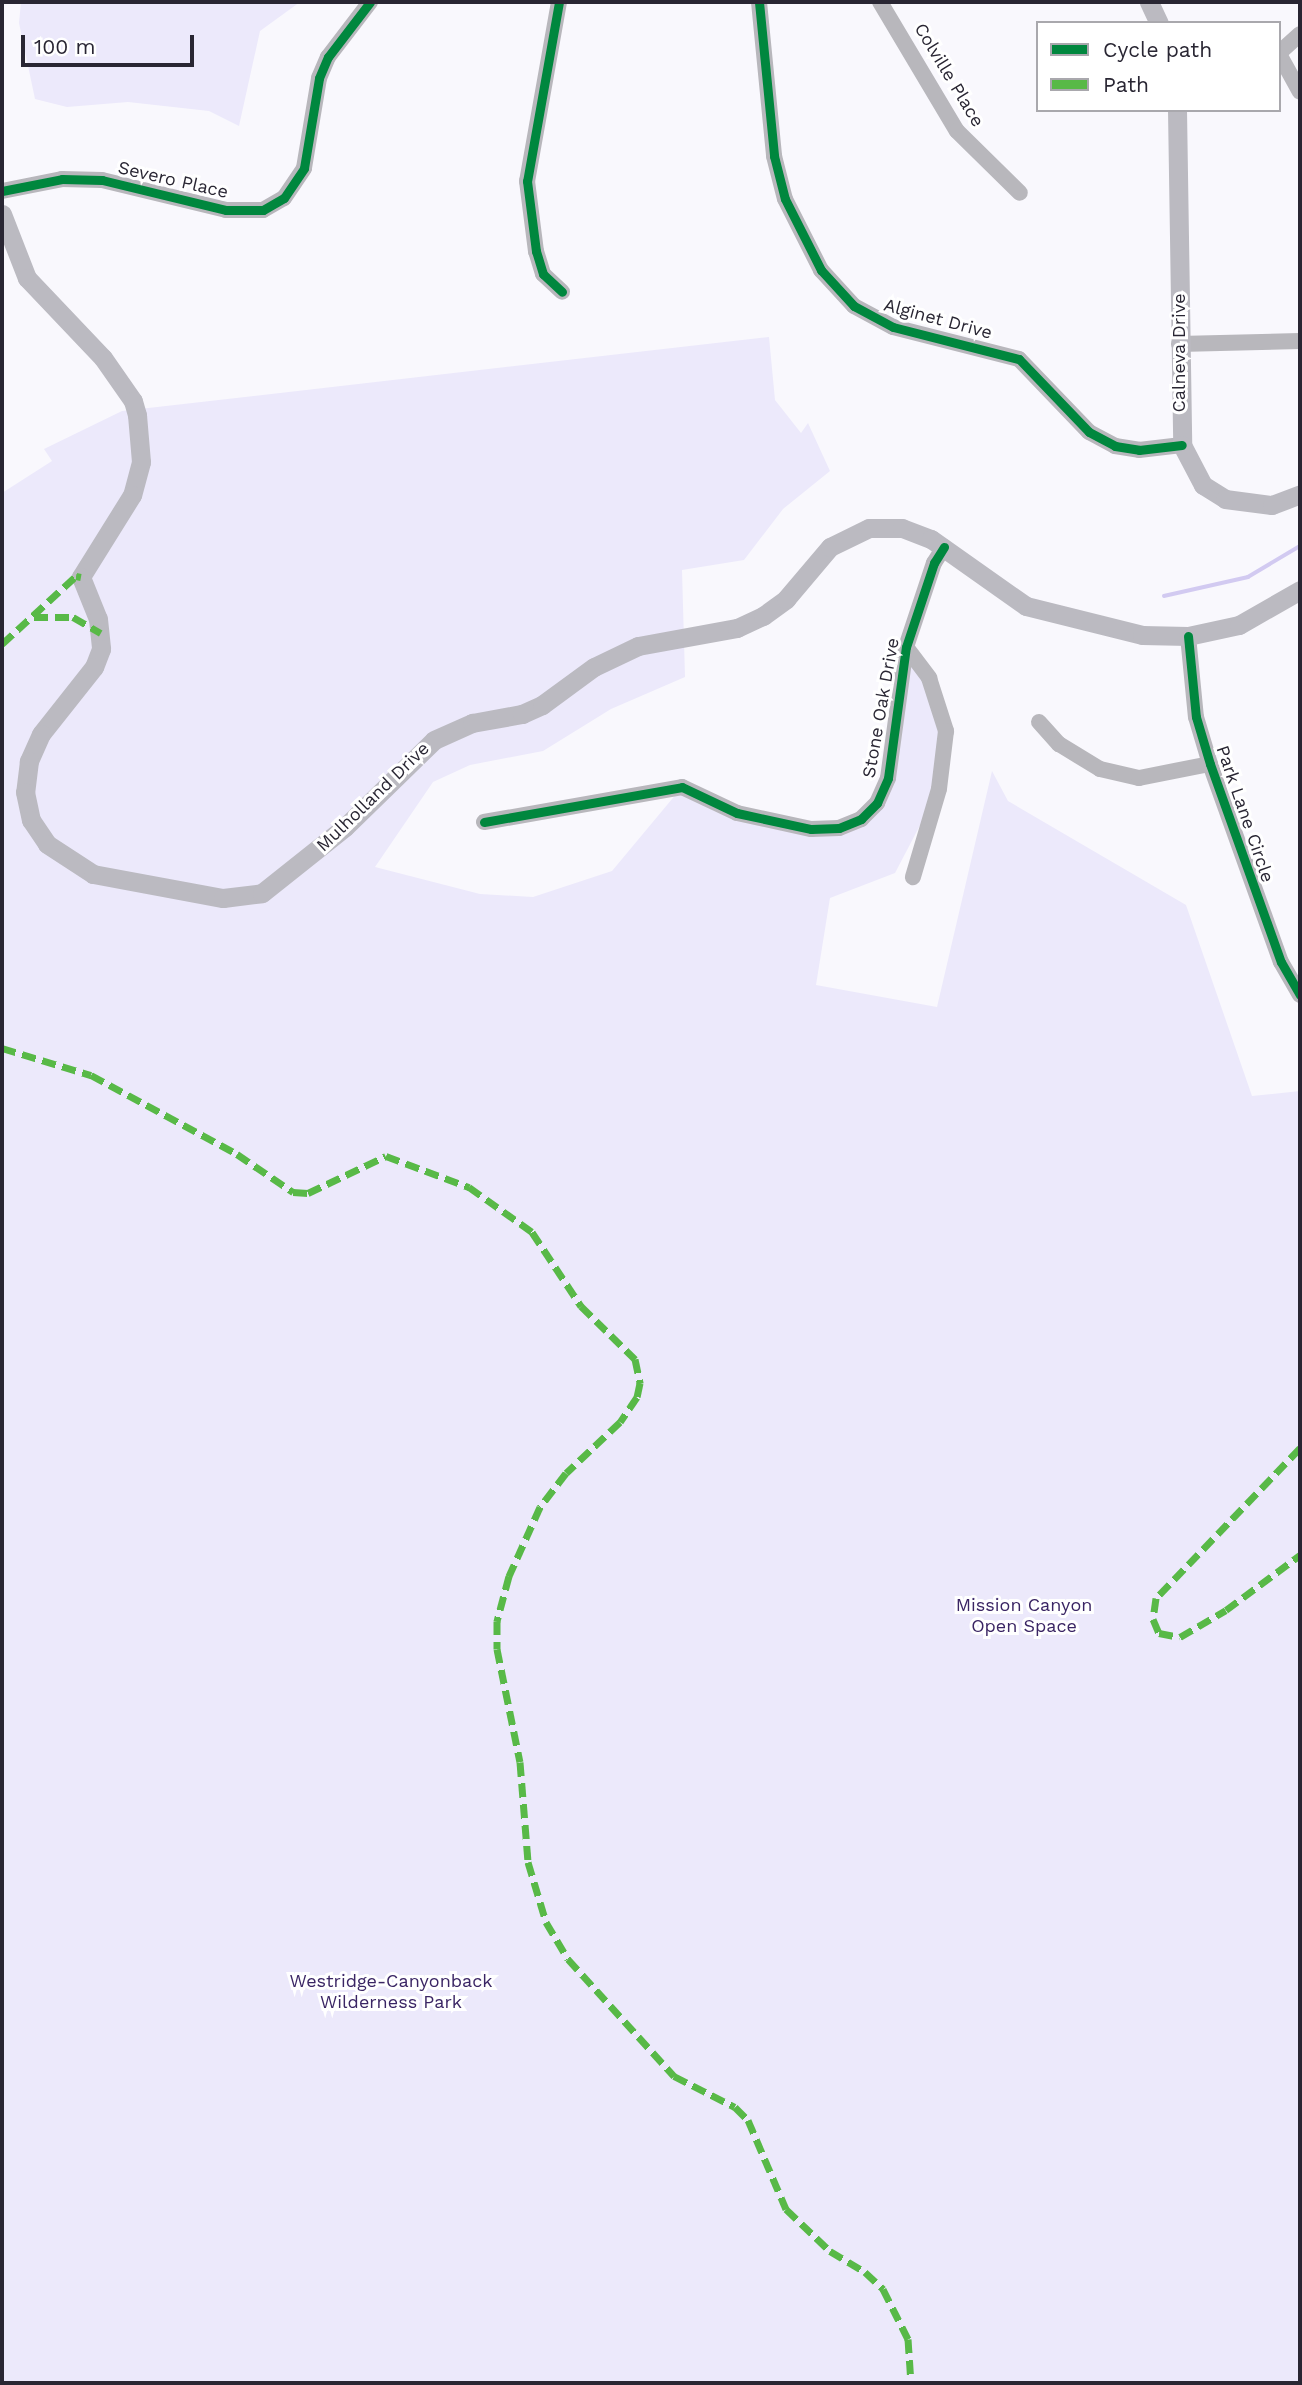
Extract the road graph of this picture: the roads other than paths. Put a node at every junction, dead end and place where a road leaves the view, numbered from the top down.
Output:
1 (370, 2) edge
2 (559, 2) edge
3 (759, 2) edge
4 (880, 2) edge
5 (1149, 2) edge
6 (1158, 21) edge
7 (1300, 34) edge
8 (1281, 52) edge
9 (1281, 58) edge
10 (1300, 92) edge
11 (1177, 112) edge
12 (2, 191) edge
13 (1020, 193) dead end
14 (2, 214) edge
15 (562, 292) dead end
16 (1300, 341) edge
17 (1179, 344) junction
18 (1182, 445) junction
19 (1300, 494) edge
20 (944, 547) junction
21 (1300, 590) edge
22 (1188, 636) junction
23 (906, 647) junction
24 (1039, 722) dead end
25 (1210, 764) junction
26 (484, 822) dead end
27 (914, 877) dead end
28 (1300, 995) edge

1 - 12 street, Severo Place
2 - 15 street
3 - 18 street, Alginet Drive
4 - 13 street, Colville Place
5 - 6 main road
7 - 8 street
9 - 10 street
11 - 17 main road, Calneva Drive
14 - 20 main road, Mulholland Drive
16 - 17 street
17 - 18 main road, Calneva Drive
18 - 19 main road, Calneva Drive
20 - 22 main road, Mulholland Drive
20 - 23 street, Stone Oak Drive
21 - 22 main road, Mulholland Drive
22 - 25 street, Park Lane Circle
23 - 26 street, Stone Oak Drive
23 - 27 street
24 - 25 street
25 - 28 street, Park Lane Circle

